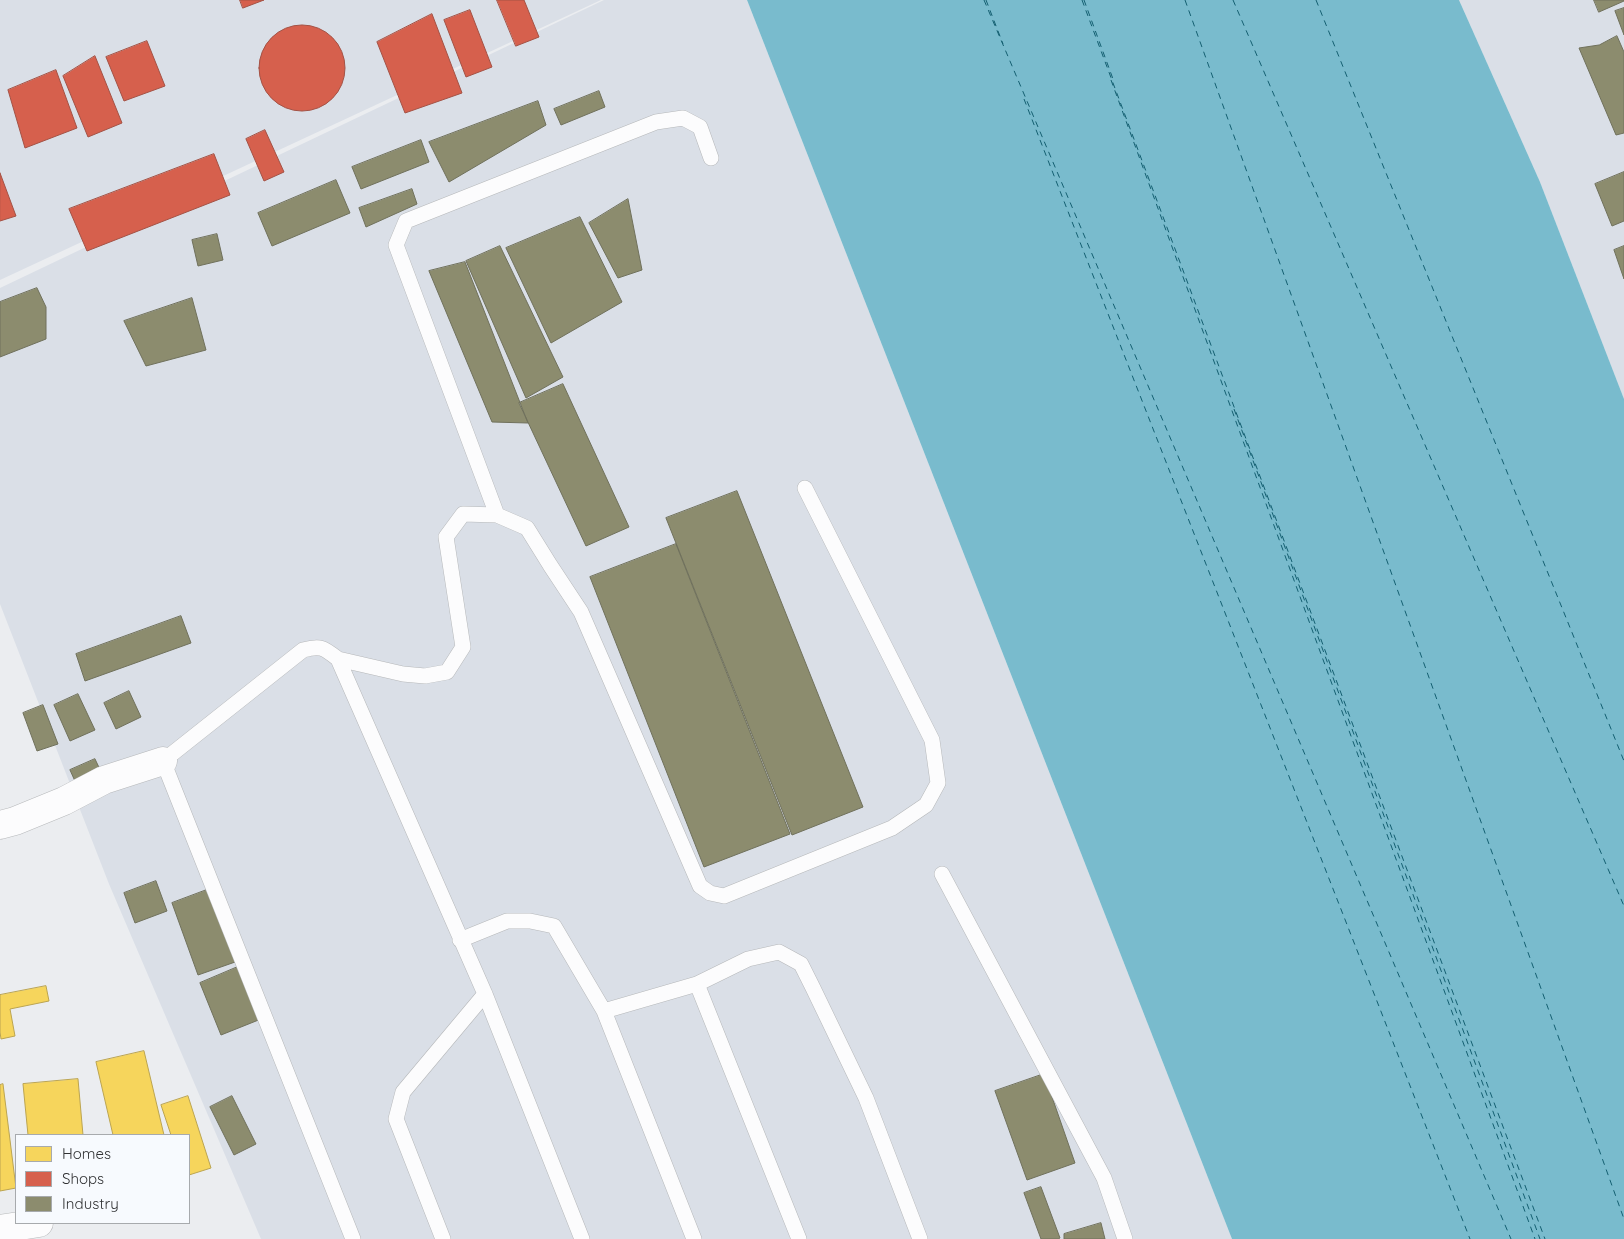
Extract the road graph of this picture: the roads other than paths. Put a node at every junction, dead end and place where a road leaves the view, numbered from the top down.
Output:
1 (711, 158) dead end
2 (804, 488) dead end
3 (497, 515) junction
4 (338, 659) junction
5 (163, 761) junction
6 (0, 824) edge
7 (942, 874) dead end
8 (460, 940) junction
9 (696, 984) junction
10 (485, 994) junction
11 (604, 1011) junction
12 (32, 1224) edge
13 (0, 1229) edge
14 (353, 1239) edge
15 (443, 1239) edge
16 (582, 1239) edge
17 (694, 1239) edge
18 (799, 1239) edge
19 (920, 1239) edge
20 (1125, 1239) edge

1 - 3 lane
2 - 3 lane
3 - 4 lane
4 - 5 lane
4 - 8 lane
5 - 6 street
5 - 14 lane
7 - 20 lane
8 - 10 lane
8 - 11 lane
9 - 11 lane
9 - 18 lane
9 - 19 lane
10 - 15 lane
10 - 16 lane
11 - 17 lane
12 - 13 street

